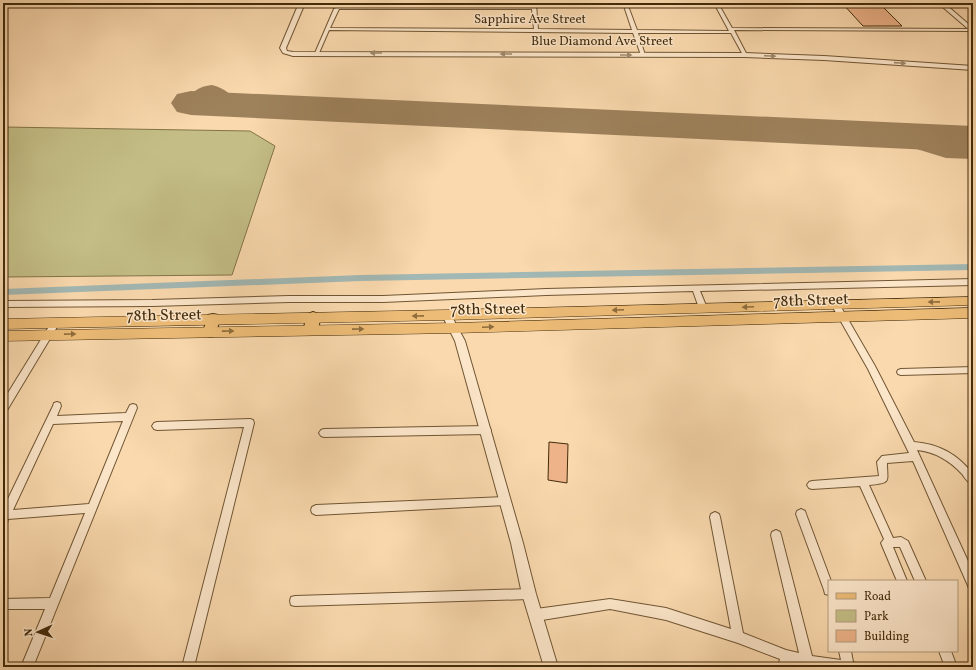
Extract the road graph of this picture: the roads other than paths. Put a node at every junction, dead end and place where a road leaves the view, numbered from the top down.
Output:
1 (302, 3) edge
2 (625, 3) edge
3 (716, 3) edge
4 (941, 3) edge
5 (534, 6) edge
6 (328, 30) junction
7 (536, 31) junction
8 (732, 31) junction
9 (973, 31) edge
10 (634, 32) junction
11 (317, 53) junction
12 (643, 55) junction
13 (745, 55) junction
14 (973, 68) edge
15 (973, 282) edge
16 (695, 288) junction
17 (3, 304) edge
18 (835, 304) junction
19 (972, 305) edge
20 (703, 308) junction
21 (447, 315) junction
22 (842, 317) junction
23 (56, 322) junction
24 (312, 323) junction
25 (3, 324) edge
26 (212, 325) junction
27 (455, 328) junction
28 (49, 335) junction
29 (3, 336) edge
30 (973, 370) edge
31 (901, 372) dead end
32 (57, 406) dead end
33 (3, 410) edge
34 (51, 420) junction
35 (157, 426) dead end
36 (486, 430) junction
37 (324, 433) dead end
38 (911, 446) junction
39 (916, 457) junction
40 (973, 481) edge
41 (863, 482) junction
42 (812, 485) dead end
43 (505, 501) junction
44 (92, 508) junction
45 (316, 510) dead end
46 (801, 514) dead end
47 (4, 516) edge
48 (715, 517) dead end
49 (776, 535) dead end
50 (890, 542) junction
51 (902, 580) edge
52 (921, 580) edge
53 (973, 584) edge
54 (828, 587) edge
55 (529, 594) junction
56 (295, 600) dead end
57 (54, 603) junction
58 (3, 604) edge
59 (536, 615) junction
60 (738, 637) junction
61 (845, 652) edge
62 (945, 652) edge
63 (785, 661) edge
64 (807, 661) junction
65 (27, 667) edge
66 (188, 667) edge
67 (551, 667) edge
68 (850, 667) edge
69 (951, 667) edge

1 - 11 street, Blue Diamond Ave Street
2 - 10 street
3 - 8 street
4 - 9 street
5 - 6 street
5 - 7 street
6 - 7 street, Sapphire Ave Street
6 - 11 street
7 - 10 street, Sapphire Ave Street
8 - 9 street, Sapphire Ave Street
8 - 10 street, Sapphire Ave Street
8 - 13 street
10 - 12 street
11 - 12 street, Blue Diamond Ave Street
12 - 13 street, Blue Diamond Ave Street
13 -> 14 street, Blue Diamond Ave Street
15 - 16 street
16 - 17 street
16 - 20 street
19 -> 18 main road, 78th Street
18 -> 20 main road, 78th Street
18 - 22 street
19 - 22 main road, 78th Street
20 -> 21 main road, 78th Street
21 -> 24 main road, 78th Street
21 - 27 street
27 -> 22 main road, 78th Street
22 - 38 street
23 - 25 main road, 78th Street
23 - 26 main road, 78th Street
23 - 28 street
24 - 26 main road, 78th Street
24 -> 27 main road, 78th Street
28 -> 26 main road, 78th Street
27 - 36 street
28 - 29 main road, 78th Street
28 - 33 street
30 - 31 street
32 - 34 street
34 - 44 street
34 - 47 street
35 - 66 street
36 - 37 street
36 - 43 street
38 - 39 street
38 - 40 street
39 - 41 street
39 - 53 street
41 - 42 street
41 - 50 street
43 - 45 street
43 - 55 street
44 - 47 street
44 - 57 street
46 - 54 street
48 - 60 street
49 - 64 street
50 - 51 street
50 - 52 street
55 - 56 street
55 - 59 street
57 - 58 street
57 - 65 street
59 - 60 street
59 - 67 street
60 - 63 street
61 - 68 street
62 - 69 street
63 - 64 street
64 - 68 street

